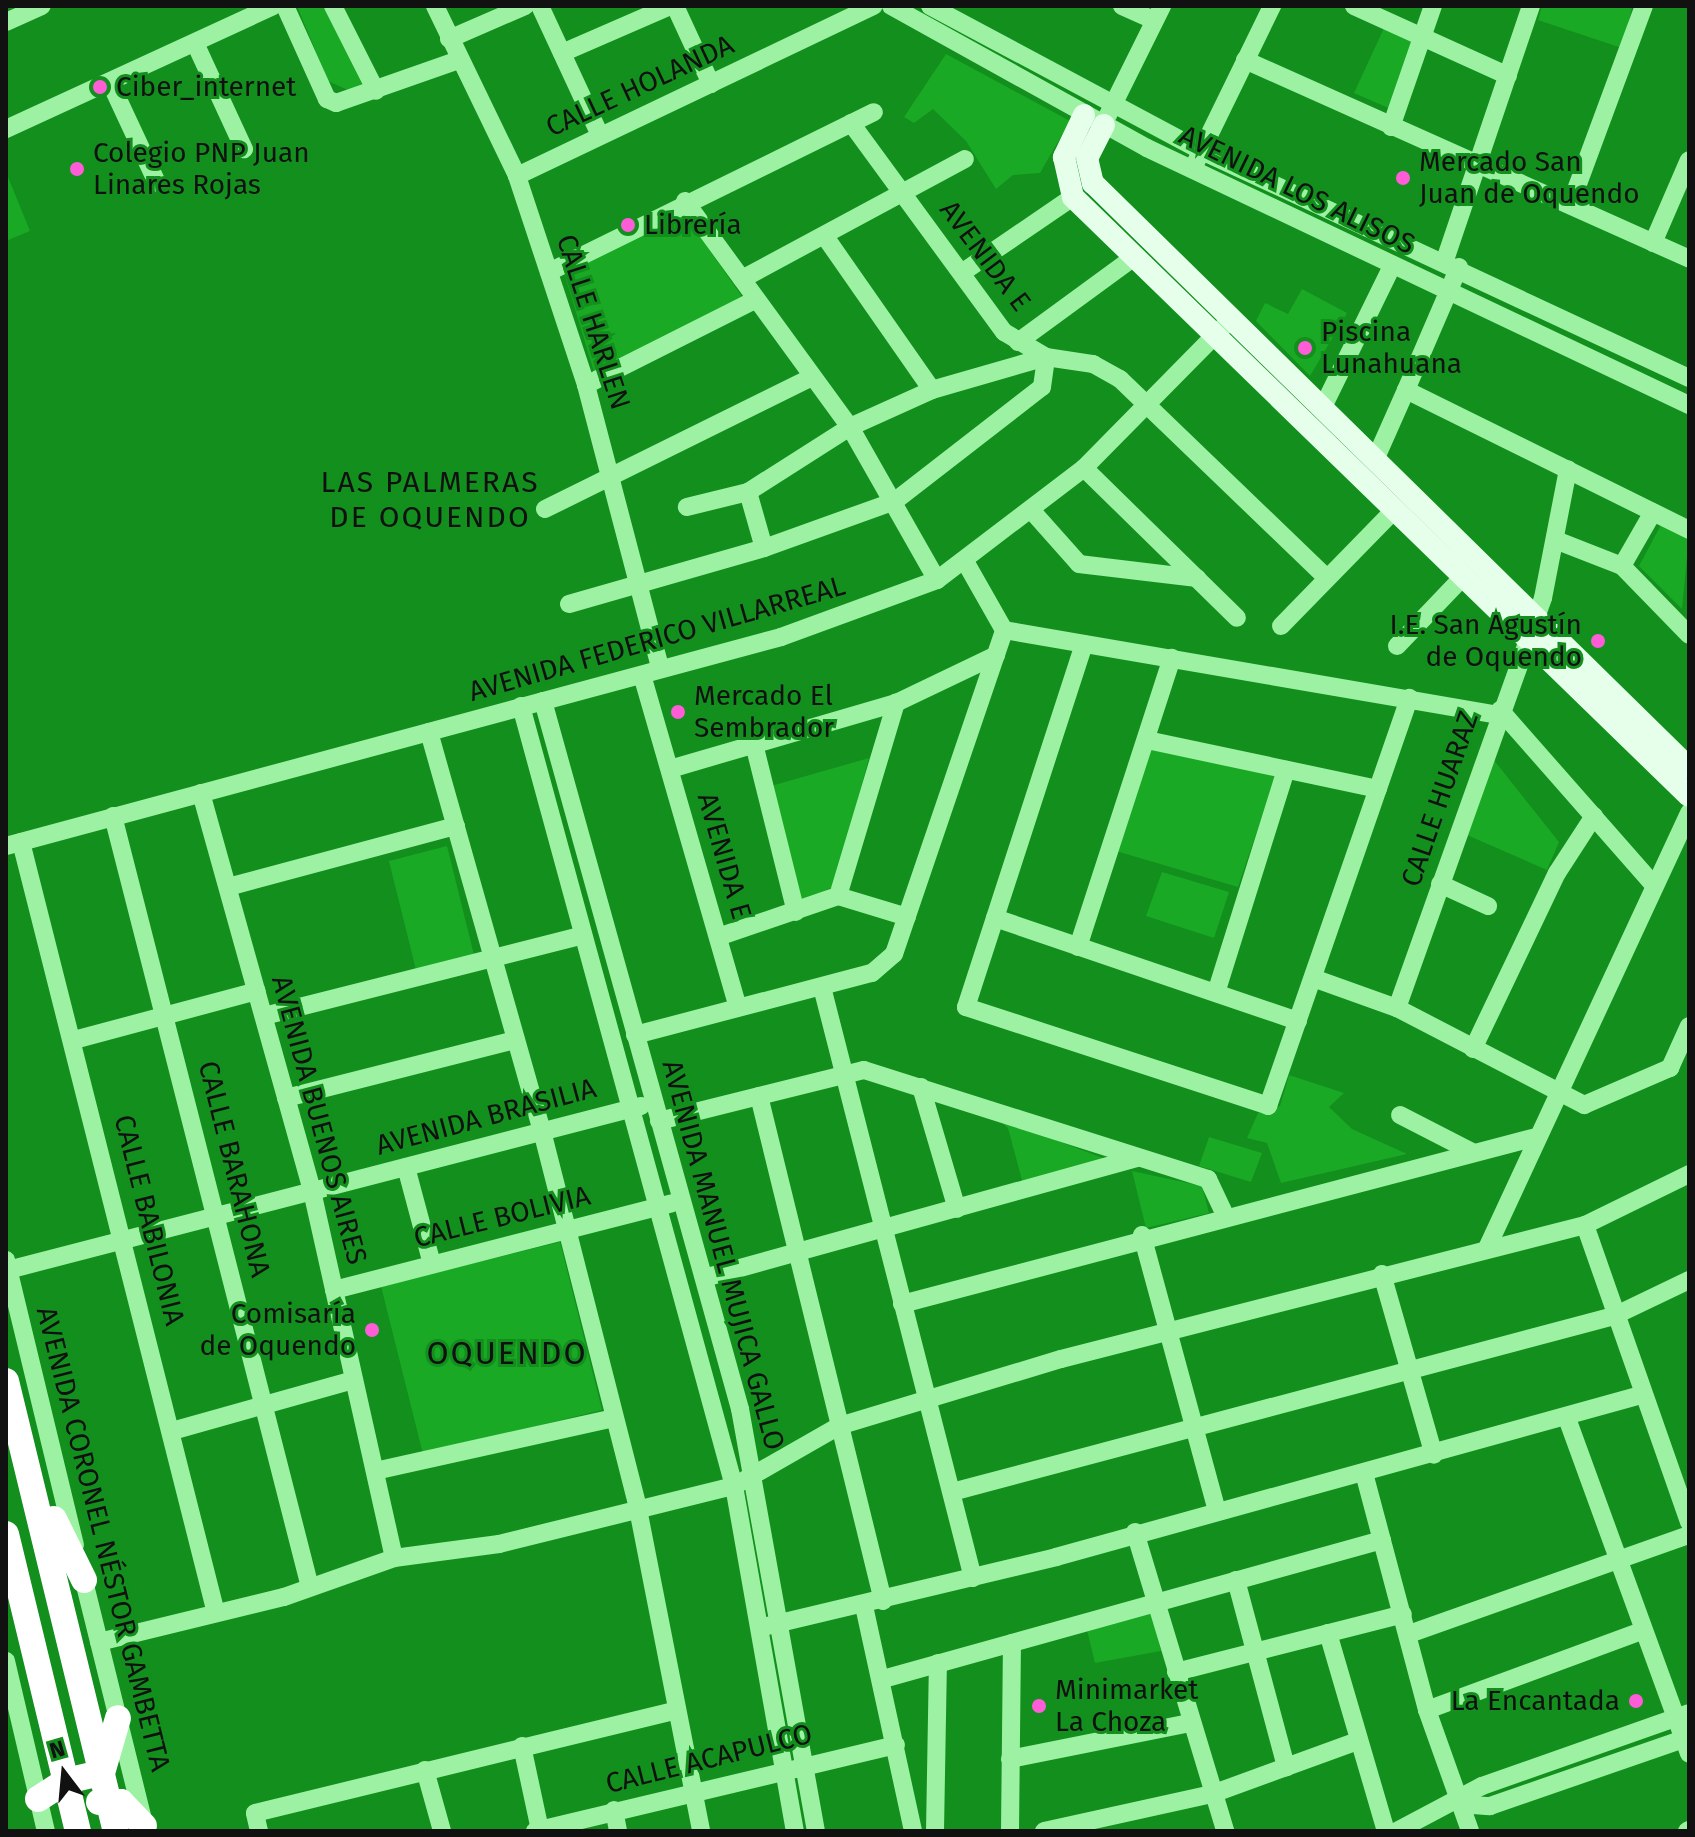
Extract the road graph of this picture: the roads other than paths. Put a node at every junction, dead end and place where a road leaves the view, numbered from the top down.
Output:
1 (42, 6) edge
2 (273, 6) edge
3 (285, 6) edge
4 (333, 6) edge
5 (435, 6) edge
6 (525, 6) edge
7 (540, 6) edge
8 (672, 6) edge
9 (874, 6) edge
10 (891, 6) edge
11 (930, 6) edge
12 (1122, 6) edge
13 (1272, 6) edge
14 (1354, 6) edge
15 (1433, 6) edge
16 (1531, 6) edge
17 (1644, 6) edge
18 (1154, 12) edge
19 (6, 22) edge
20 (449, 39) junction
21 (1421, 39) junction
22 (195, 43) junction
23 (562, 53) junction
24 (459, 60) junction
25 (1245, 60) junction
26 (1508, 76) junction
27 (1120, 81) junction
28 (110, 82) junction
29 (711, 84) junction
30 (376, 91) junction
31 (1097, 107) junction
32 (874, 112) dead end
33 (1134, 116) junction
34 (851, 123) junction
35 (1391, 127) junction
36 (6, 129) edge
37 (600, 135) junction
38 (244, 149) dead end
39 (1202, 151) junction
40 (965, 159) dead end
41 (1689, 161) edge
42 (1477, 166) junction
43 (1192, 170) junction
44 (517, 176) junction
45 (157, 183) dead end
46 (903, 194) junction
47 (1073, 197) junction
48 (685, 201) junction
49 (1571, 203) junction
50 (826, 238) junction
51 (1653, 243) junction
52 (1134, 257) junction
53 (1689, 259) edge
54 (1452, 264) junction
55 (1391, 268) junction
56 (549, 272) junction
57 (963, 272) junction
58 (742, 279) junction
59 (1447, 295) junction
60 (755, 300) junction
61 (1224, 325) junction
62 (1018, 342) junction
63 (1046, 357) junction
64 (812, 377) junction
65 (1689, 378) edge
66 (586, 385) junction
67 (932, 390) junction
68 (1406, 390) junction
69 (1146, 402) junction
70 (1689, 405) edge
71 (1323, 407) junction
72 (850, 427) junction
73 (1375, 460) junction
74 (1084, 468) junction
75 (1568, 469) junction
76 (609, 475) junction
77 (748, 492) junction
78 (895, 501) junction
79 (687, 507) dead end
80 (545, 509) dead end
81 (1395, 509) junction
82 (1032, 511) junction
83 (1653, 512) junction
84 (1689, 530) edge
85 (1558, 541) junction
86 (764, 548) junction
87 (966, 563) junction
88 (1622, 566) junction
89 (1463, 577) junction
90 (1197, 578) junction
91 (1327, 578) junction
92 (937, 580) junction
93 (639, 584) junction
94 (569, 604) dead end
95 (1237, 618) dead end
96 (1535, 619) junction
97 (1281, 626) dead end
98 (1004, 630) junction
99 (1689, 635) edge
100 (1525, 639) junction
101 (1084, 644) junction
102 (1397, 646) dead end
103 (996, 655) junction
104 (1172, 658) junction
105 (660, 668) junction
106 (642, 675) junction
107 (1409, 698) junction
108 (543, 701) junction
109 (896, 703) junction
110 (521, 706) junction
111 (1499, 713) junction
112 (429, 732) junction
113 (1147, 740) junction
114 (754, 744) junction
115 (1689, 768) edge
116 (670, 769) junction
117 (1286, 770) junction
118 (1378, 789) junction
119 (201, 793) junction
120 (1689, 796) edge
121 (1689, 812) edge
122 (113, 816) junction
123 (1594, 816) junction
124 (456, 826) junction
125 (13, 844) edge
126 (1440, 884) junction
127 (1654, 885) junction
128 (228, 887) junction
129 (838, 896) junction
130 (1488, 906) dead end
131 (796, 912) junction
132 (907, 917) junction
133 (995, 918) junction
134 (583, 935) junction
135 (718, 937) junction
136 (1078, 947) junction
137 (493, 958) junction
138 (1313, 978) junction
139 (822, 987) junction
140 (257, 991) junction
141 (1216, 993) junction
142 (738, 1007) junction
143 (1397, 1008) junction
144 (166, 1015) junction
145 (264, 1016) junction
146 (1298, 1021) junction
147 (1689, 1026) edge
148 (635, 1035) junction
149 (74, 1040) junction
150 (516, 1040) junction
151 (1473, 1049) junction
152 (1681, 1060) edge
153 (845, 1072) junction
154 (921, 1087) junction
155 (1554, 1093) junction
156 (759, 1096) junction
157 (286, 1098) junction
158 (653, 1103) junction
159 (632, 1108) junction
160 (1400, 1115) dead end
161 (659, 1121) junction
162 (542, 1131) junction
163 (1532, 1138) junction
164 (1505, 1144) junction
165 (1472, 1152) junction
166 (1137, 1158) junction
167 (1522, 1163) junction
168 (406, 1167) junction
169 (1689, 1174) edge
170 (312, 1191) junction
171 (683, 1200) junction
172 (660, 1206) junction
173 (957, 1209) junction
174 (217, 1215) junction
175 (1226, 1217) junction
176 (1585, 1225) junction
177 (567, 1229) junction
178 (884, 1230) junction
179 (1142, 1235) junction
180 (125, 1239) junction
181 (1488, 1246) junction
182 (798, 1253) junction
183 (432, 1264) junction
184 (7, 1265) edge
185 (1382, 1274) junction
186 (704, 1278) junction
187 (1688, 1284) edge
188 (334, 1290) junction
189 (902, 1304) junction
190 (1614, 1316) junction
191 (1170, 1330) junction
192 (1409, 1369) junction
193 (354, 1380) junction
194 (6, 1381) edge
195 (1641, 1395) junction
196 (928, 1401) junction
197 (263, 1406) junction
198 (614, 1418) junction
199 (1568, 1421) junction
200 (839, 1426) junction
201 (1194, 1427) junction
202 (172, 1431) junction
203 (1434, 1455) junction
204 (375, 1471) junction
205 (1364, 1473) junction
206 (752, 1476) junction
207 (30, 1480) junction
208 (734, 1486) junction
209 (952, 1492) junction
210 (638, 1509) junction
211 (1217, 1511) junction
212 (1689, 1522) edge
213 (1135, 1532) junction
214 (6, 1534) edge
215 (1689, 1535) edge
216 (1382, 1540) junction
217 (394, 1558) junction
218 (1616, 1562) junction
219 (973, 1578) junction
220 (84, 1580) junction
221 (1236, 1580) junction
222 (309, 1583) junction
223 (883, 1601) junction
224 (1155, 1602) junction
225 (864, 1606) junction
226 (216, 1613) junction
227 (1403, 1614) junction
228 (765, 1627) junction
229 (1642, 1631) junction
230 (1328, 1633) junction
231 (1409, 1634) junction
232 (99, 1642) junction
233 (1012, 1643) junction
234 (1255, 1651) junction
235 (6, 1661) edge
236 (938, 1663) junction
237 (1176, 1672) junction
238 (883, 1679) junction
239 (1427, 1710) junction
240 (674, 1711) junction
241 (1682, 1715) edge
242 (118, 1718) junction
243 (1190, 1723) junction
244 (1355, 1742) junction
245 (1687, 1743) edge
246 (896, 1745) junction
247 (522, 1746) junction
248 (1010, 1759) junction
249 (800, 1765) junction
250 (1286, 1767) junction
251 (425, 1770) junction
252 (781, 1770) junction
253 (102, 1773) junction
254 (66, 1781) junction
255 (692, 1791) junction
256 (1212, 1794) junction
257 (109, 1800) junction
258 (38, 1801) junction
259 (1459, 1804) junction
260 (614, 1810) junction
261 (75, 1820) edge
262 (145, 1829) edge
263 (537, 1830) edge
264 (46, 1831) edge
265 (116, 1831) edge
266 (259, 1831) edge
267 (442, 1831) edge
268 (618, 1831) edge
269 (701, 1831) edge
270 (795, 1831) edge
271 (816, 1831) edge
272 (913, 1831) edge
273 (935, 1831) edge
274 (1010, 1831) edge
275 (1044, 1831) edge
276 (1225, 1831) edge
277 (1386, 1831) edge
278 (1397, 1831) edge
279 (1470, 1831) edge

1 - 19 street
2 - 22 street
3 - 30 street
4 - 30 street
5 - 20 street, CALLE HARLEN
6 - 20 street
7 - 23 street
8 - 23 street
8 - 29 street
9 - 29 street, CALLE HOLANDA
10 - 31 street, AVENIDA LOS ALISOS
11 - 31 street, AVENIDA LOS ALISOS
12 - 18 street
13 - 25 street
14 - 21 street
15 - 21 street
16 - 26 street
17 - 49 street
18 - 27 street
20 - 24 street, CALLE HARLEN
21 - 26 street
21 - 35 street
22 - 28 street
22 - 38 street
23 - 37 street
24 - 30 street
24 - 44 street, CALLE HARLEN
25 - 35 street
25 - 39 street
26 - 42 street
27 - 31 street
27 - 31 street
27 - 33 street
28 - 36 street
28 - 45 street
29 - 37 street, CALLE HOLANDA
31 - 33 street, AVENIDA LOS ALISOS
31 - 43 street, AVENIDA LOS ALISOS
31 - 47 main road
31 - 61 main road
32 - 34 street
33 - 39 street, AVENIDA LOS ALISOS
34 - 46 street, AVENIDA E
34 - 48 street
35 - 42 street
37 - 44 street, CALLE HOLANDA
39 - 43 street
39 - 54 street, AVENIDA LOS ALISOS
40 - 46 street
41 - 51 street
42 - 49 street
42 - 54 street
43 - 55 street, AVENIDA LOS ALISOS
44 - 56 street, CALLE HARLEN
46 - 50 street
46 - 57 street, AVENIDA E
47 - 52 main road
47 - 57 street
48 - 56 street
48 - 58 street
49 - 51 street
50 - 58 street
50 - 67 street
51 - 53 street
52 - 61 main road
52 - 62 street
54 - 59 street
54 - 65 street, AVENIDA LOS ALISOS
55 - 59 street, AVENIDA LOS ALISOS
55 - 71 street
56 - 66 street, CALLE HARLEN
57 - 62 street, AVENIDA E
58 - 60 street
59 - 68 street
59 - 70 street, AVENIDA LOS ALISOS
60 - 64 street
60 - 66 street
61 - 69 street, AVENIDA FEDERICO VILLARREAL
61 - 71 main road
61 - 81 main road
62 - 63 street, AVENIDA E
63 - 67 street
63 - 69 street, AVENIDA E
63 - 78 street
64 - 72 street
64 - 76 street
66 - 76 street, CALLE HARLEN
67 - 72 street
68 - 73 street
68 - 75 street
69 - 74 street, AVENIDA FEDERICO VILLARREAL
69 - 91 street, AVENIDA E
71 - 73 main road
72 - 77 street
72 - 78 street
73 - 96 main road
74 - 82 street, AVENIDA FEDERICO VILLARREAL
74 - 90 street
75 - 83 street
75 - 85 street, CALLE HUARAZ
76 - 80 street
76 - 93 street, CALLE HARLEN
77 - 79 street
77 - 86 street
78 - 86 street
78 - 92 street
81 - 89 main road
81 - 91 street
82 - 87 street, AVENIDA FEDERICO VILLARREAL
82 - 90 street
83 - 84 street
83 - 88 street
85 - 88 street
85 - 96 street, CALLE HUARAZ
86 - 93 street
87 - 92 street, AVENIDA FEDERICO VILLARREAL
87 - 98 street
88 - 99 street
89 - 100 main road
89 - 102 street
90 - 95 street
91 - 97 street
92 - 105 street, AVENIDA FEDERICO VILLARREAL
93 - 94 street
93 - 105 street, CALLE HARLEN
96 - 100 street, CALLE HUARAZ
96 - 115 main road
98 - 101 street
98 - 103 street
100 - 111 street, CALLE HUARAZ
100 - 120 main road
101 - 104 street
101 - 133 street
103 - 109 street
103 - 132 street
104 - 107 street
104 - 113 street
105 - 106 street, AVENIDA FEDERICO VILLARREAL
106 - 108 street, AVENIDA FEDERICO VILLARREAL
106 - 116 street, AVENIDA E
107 - 111 street
107 - 118 street
108 - 110 street, AVENIDA FEDERICO VILLARREAL
108 - 148 street, AVENIDA MANUEL MUJICA GALLO
109 - 114 street
109 - 129 street
110 - 112 street, AVENIDA FEDERICO VILLARREAL
110 - 134 street, AVENIDA MANUEL MUJICA GALLO
111 - 123 street
111 - 126 street, CALLE HUARAZ
112 - 119 street, AVENIDA FEDERICO VILLARREAL
112 - 124 street
113 - 117 street
113 - 136 street
114 - 116 street
114 - 131 street
116 - 135 street, AVENIDA E
117 - 118 street
117 - 141 street
118 - 138 street
119 - 122 street, AVENIDA FEDERICO VILLARREAL
119 - 128 street, AVENIDA BUENOS AIRES
121 - 127 street
122 - 125 street, AVENIDA FEDERICO VILLARREAL
122 - 144 street, CALLE BARAHONA
123 - 127 street
123 - 151 street
124 - 128 street
124 - 137 street
125 - 149 street, CALLE BABILONIA
126 - 130 street
126 - 143 street, CALLE HUARAZ
127 - 155 street
128 - 140 street, AVENIDA BUENOS AIRES
129 - 131 street
129 - 132 street
131 - 135 street
132 - 139 street
133 - 136 street
133 - 146 street
134 - 137 street
134 - 159 street, AVENIDA MANUEL MUJICA GALLO
135 - 142 street, AVENIDA E
136 - 141 street
137 - 145 street
137 - 150 street
138 - 143 street
138 - 146 street
139 - 142 street
139 - 153 street
140 - 144 street
140 - 145 street, AVENIDA BUENOS AIRES
141 - 146 street
142 - 148 street
143 - 151 street
144 - 149 street
144 - 174 street, CALLE BARAHONA
145 - 157 street, AVENIDA BUENOS AIRES
147 - 152 street
148 - 158 street, AVENIDA MANUEL MUJICA GALLO
149 - 180 street, CALLE BABILONIA
150 - 157 street
150 - 162 street
151 - 155 street
152 - 155 street
153 - 154 street
153 - 156 street
153 - 178 street
154 - 166 street
154 - 173 street
155 - 163 street
156 - 161 street
156 - 182 street
157 - 170 street, AVENIDA BUENOS AIRES
158 - 159 street, AVENIDA BRASILIA
158 - 161 street, AVENIDA MANUEL MUJICA GALLO
159 - 162 street, AVENIDA BRASILIA
159 - 172 street, AVENIDA MANUEL MUJICA GALLO
160 - 165 street
161 - 171 street, AVENIDA MANUEL MUJICA GALLO
162 - 168 street, AVENIDA BRASILIA
162 - 177 street
163 - 164 street
163 - 167 street
164 - 165 street
164 - 167 street
165 - 175 street
166 - 173 street
166 - 175 street
167 - 181 street
168 - 170 street, AVENIDA BRASILIA
168 - 183 street
169 - 176 street
170 - 174 street, AVENIDA BRASILIA
170 - 188 street, AVENIDA BUENOS AIRES
171 - 172 street, CALLE BOLIVIA
171 - 186 street, AVENIDA MANUEL MUJICA GALLO
172 - 177 street, CALLE BOLIVIA
172 - 208 street, AVENIDA MANUEL MUJICA GALLO
173 - 178 street
174 - 180 street, AVENIDA BRASILIA
174 - 197 street, CALLE BARAHONA
175 - 179 street
176 - 181 street
176 - 190 street
177 - 183 street, CALLE BOLIVIA
177 - 198 street
178 - 182 street
178 - 189 street
179 - 189 street
179 - 191 street
180 - 184 street, AVENIDA BRASILIA
180 - 202 street, CALLE BABILONIA
181 - 185 street
182 - 186 street
182 - 200 street
183 - 188 street, CALLE BOLIVIA
184 - 220 street, AVENIDA CORONEL NÉSTOR GAMBETTA
185 - 191 street
185 - 192 street
186 - 206 street, AVENIDA MANUEL MUJICA GALLO
187 - 190 street
188 - 193 street, AVENIDA BUENOS AIRES
189 - 196 street
190 - 192 street
190 - 195 street
191 - 196 street
191 - 201 street
192 - 201 street
192 - 203 street
193 - 197 street
193 - 204 street, AVENIDA BUENOS AIRES
194 - 207 highway
195 - 199 street
195 - 212 street
196 - 200 street
196 - 209 street
197 - 202 street
197 - 222 street, CALLE BARAHONA
198 - 204 street
198 - 210 street
199 - 203 street
199 - 218 street
200 - 206 street
200 - 223 street
201 - 209 street
201 - 211 street
202 - 226 street, CALLE BABILONIA
203 - 205 street
204 - 217 street, AVENIDA BUENOS AIRES
205 - 211 street
205 - 216 street
206 - 208 street
206 - 228 street, AVENIDA MANUEL MUJICA GALLO
207 - 220 highway
207 - 253 highway
208 - 210 street
208 - 228 street, AVENIDA MANUEL MUJICA GALLO
209 - 219 street
210 - 217 street
210 - 240 street
211 - 213 street
213 - 219 street
213 - 224 street
214 - 254 highway
215 - 218 street
216 - 221 street
216 - 227 street
217 - 222 street
218 - 229 street
218 - 231 street
219 - 223 street
220 - 232 street, AVENIDA CORONEL NÉSTOR GAMBETTA
221 - 224 street
221 - 234 street
222 - 226 street
223 - 225 street
224 - 233 street
224 - 237 street
225 - 228 street
225 - 238 street
226 - 232 street
227 - 230 street
227 - 231 street
228 - 249 street, AVENIDA MANUEL MUJICA GALLO
228 - 252 street, AVENIDA MANUEL MUJICA GALLO
229 - 239 street
229 - 241 street
230 - 234 street
230 - 244 street
231 - 239 street
232 - 242 street, AVENIDA CORONEL NÉSTOR GAMBETTA
233 - 236 street
233 - 248 street
234 - 237 street
234 - 250 street
235 - 258 street
236 - 238 street
236 - 273 street
237 - 243 street
238 - 246 street
239 - 259 street
240 - 247 street
240 - 255 street
241 - 245 street
241 - 259 street
242 - 253 highway
242 - 262 street, AVENIDA CORONEL NÉSTOR GAMBETTA
243 - 248 street
243 - 256 street
244 - 250 street
244 - 277 street
245 - 259 street
246 - 249 street, CALLE ACAPULCO
246 - 272 street
247 - 251 street
247 - 263 street
248 - 274 street
249 - 252 street, CALLE ACAPULCO
249 - 271 street, AVENIDA MANUEL MUJICA GALLO
250 - 256 street
251 - 266 street
251 - 267 street
252 - 255 street, CALLE ACAPULCO
252 - 270 street, AVENIDA MANUEL MUJICA GALLO
253 - 254 highway
253 - 257 highway
254 - 258 highway
254 - 261 highway
255 - 260 street, CALLE ACAPULCO
255 - 269 street
256 - 275 street
256 - 276 street
257 - 261 highway
257 - 262 highway
257 - 265 highway
258 - 261 highway
258 - 264 street
259 - 278 street
259 - 279 street
260 - 263 street, CALLE ACAPULCO
260 - 268 street

